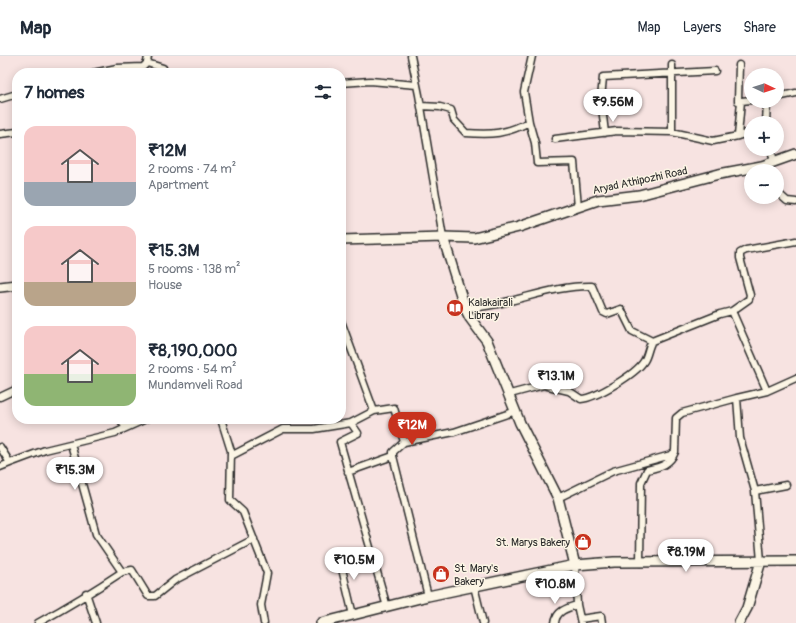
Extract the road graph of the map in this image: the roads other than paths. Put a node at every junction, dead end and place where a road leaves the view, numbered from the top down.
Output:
1 (410, 56) edge
2 (532, 56) edge
3 (148, 59) edge
4 (672, 65) dead end
5 (739, 65) dead end
6 (134, 68) edge
7 (163, 68) edge
8 (715, 71) dead end
9 (672, 74) junction
10 (346, 83) edge
11 (417, 85) junction
12 (796, 93) edge
13 (12, 95) edge
14 (784, 96) edge
15 (0, 99) edge
16 (741, 101) junction
17 (744, 101) edge
18 (421, 106) junction
19 (529, 122) junction
20 (672, 132) junction
21 (12, 133) edge
22 (605, 133) junction
23 (0, 134) edge
24 (744, 134) edge
25 (738, 136) junction
26 (555, 140) dead end
27 (796, 154) edge
28 (773, 156) edge
29 (774, 162) junction
30 (771, 164) edge
31 (744, 171) edge
32 (784, 198) edge
33 (796, 202) edge
34 (578, 207) junction
35 (443, 237) junction
36 (346, 240) edge
37 (796, 240) edge
38 (12, 286) edge
39 (0, 287) edge
40 (465, 308) junction
41 (732, 311) junction
42 (346, 335) edge
43 (652, 341) junction
44 (796, 378) edge
45 (12, 391) edge
46 (767, 391) junction
47 (510, 394) junction
48 (0, 397) edge
49 (737, 398) junction
50 (374, 411) junction
51 (516, 411) junction
52 (351, 423) junction
53 (123, 424) edge
54 (135, 424) edge
55 (222, 424) edge
56 (345, 424) edge
57 (346, 424) edge
58 (126, 428) junction
59 (404, 442) junction
60 (71, 444) junction
61 (0, 447) edge
62 (675, 452) junction
63 (231, 456) junction
64 (393, 456) junction
65 (10, 463) junction
66 (0, 467) edge
67 (348, 472) junction
68 (786, 485) dead end
69 (755, 491) junction
70 (558, 498) junction
71 (254, 539) junction
72 (338, 552) dead end
73 (761, 561) junction
74 (796, 561) edge
75 (640, 563) junction
76 (575, 565) junction
77 (122, 572) junction
78 (474, 586) junction
79 (86, 594) junction
80 (428, 596) junction
81 (576, 605) junction
82 (387, 607) junction
83 (353, 615) junction
84 (580, 621) edge
85 (38, 623) edge
86 (96, 623) edge
87 (264, 623) edge
88 (321, 623) edge
89 (484, 623) edge
90 (555, 623) edge
91 (602, 623) edge
92 (739, 623) edge

1 - 11 street
2 - 19 street
3 - 6 street
3 - 7 street
4 - 9 street
5 - 16 street
8 - 9 street
9 - 20 street
9 - 22 street
10 - 11 street
11 - 18 street
12 - 14 street
13 - 15 street
16 - 17 street
16 - 25 street
18 - 19 street
18 - 35 street
19 - 34 street
20 - 22 street
20 - 25 street
21 - 23 street
22 - 26 street
24 - 25 street
27 - 29 street, Aryad Athipozhi Road
28 - 29 street
29 - 30 street, Aryad Athipozhi Road
31 - 34 street, Aryad Athipozhi Road
32 - 33 street
34 - 35 street, Aryad Athipozhi Road
35 - 36 street, Aryad Athipozhi Road
35 - 40 street
37 - 41 street
38 - 39 street
40 - 43 street
40 - 47 street
41 - 43 street
41 - 46 street
42 - 50 street
43 - 47 street
44 - 46 street
45 - 48 street
46 - 49 street
47 - 51 street
49 - 62 street
49 - 69 street
50 - 52 street
50 - 59 street
51 - 59 street
51 - 70 street
52 - 57 street
52 - 67 street
53 - 58 street
54 - 58 street
55 - 63 street
56 - 63 street
58 - 60 street
59 - 64 street
60 - 65 street
60 - 77 street
61 - 65 street
62 - 70 street
62 - 75 street
63 - 71 street
64 - 67 street
64 - 80 street
65 - 66 street
67 - 82 street
68 - 69 street
69 - 73 street
70 - 76 street
71 - 77 street
71 - 87 street
72 - 83 street
73 - 74 street
73 - 75 street
73 - 92 street
75 - 76 street
76 - 78 street
76 - 81 street
77 - 79 street
78 - 80 street
78 - 89 street
79 - 85 street
79 - 86 street
80 - 82 street
81 - 84 street
81 - 90 street
82 - 83 street
83 - 88 street
84 - 91 street

